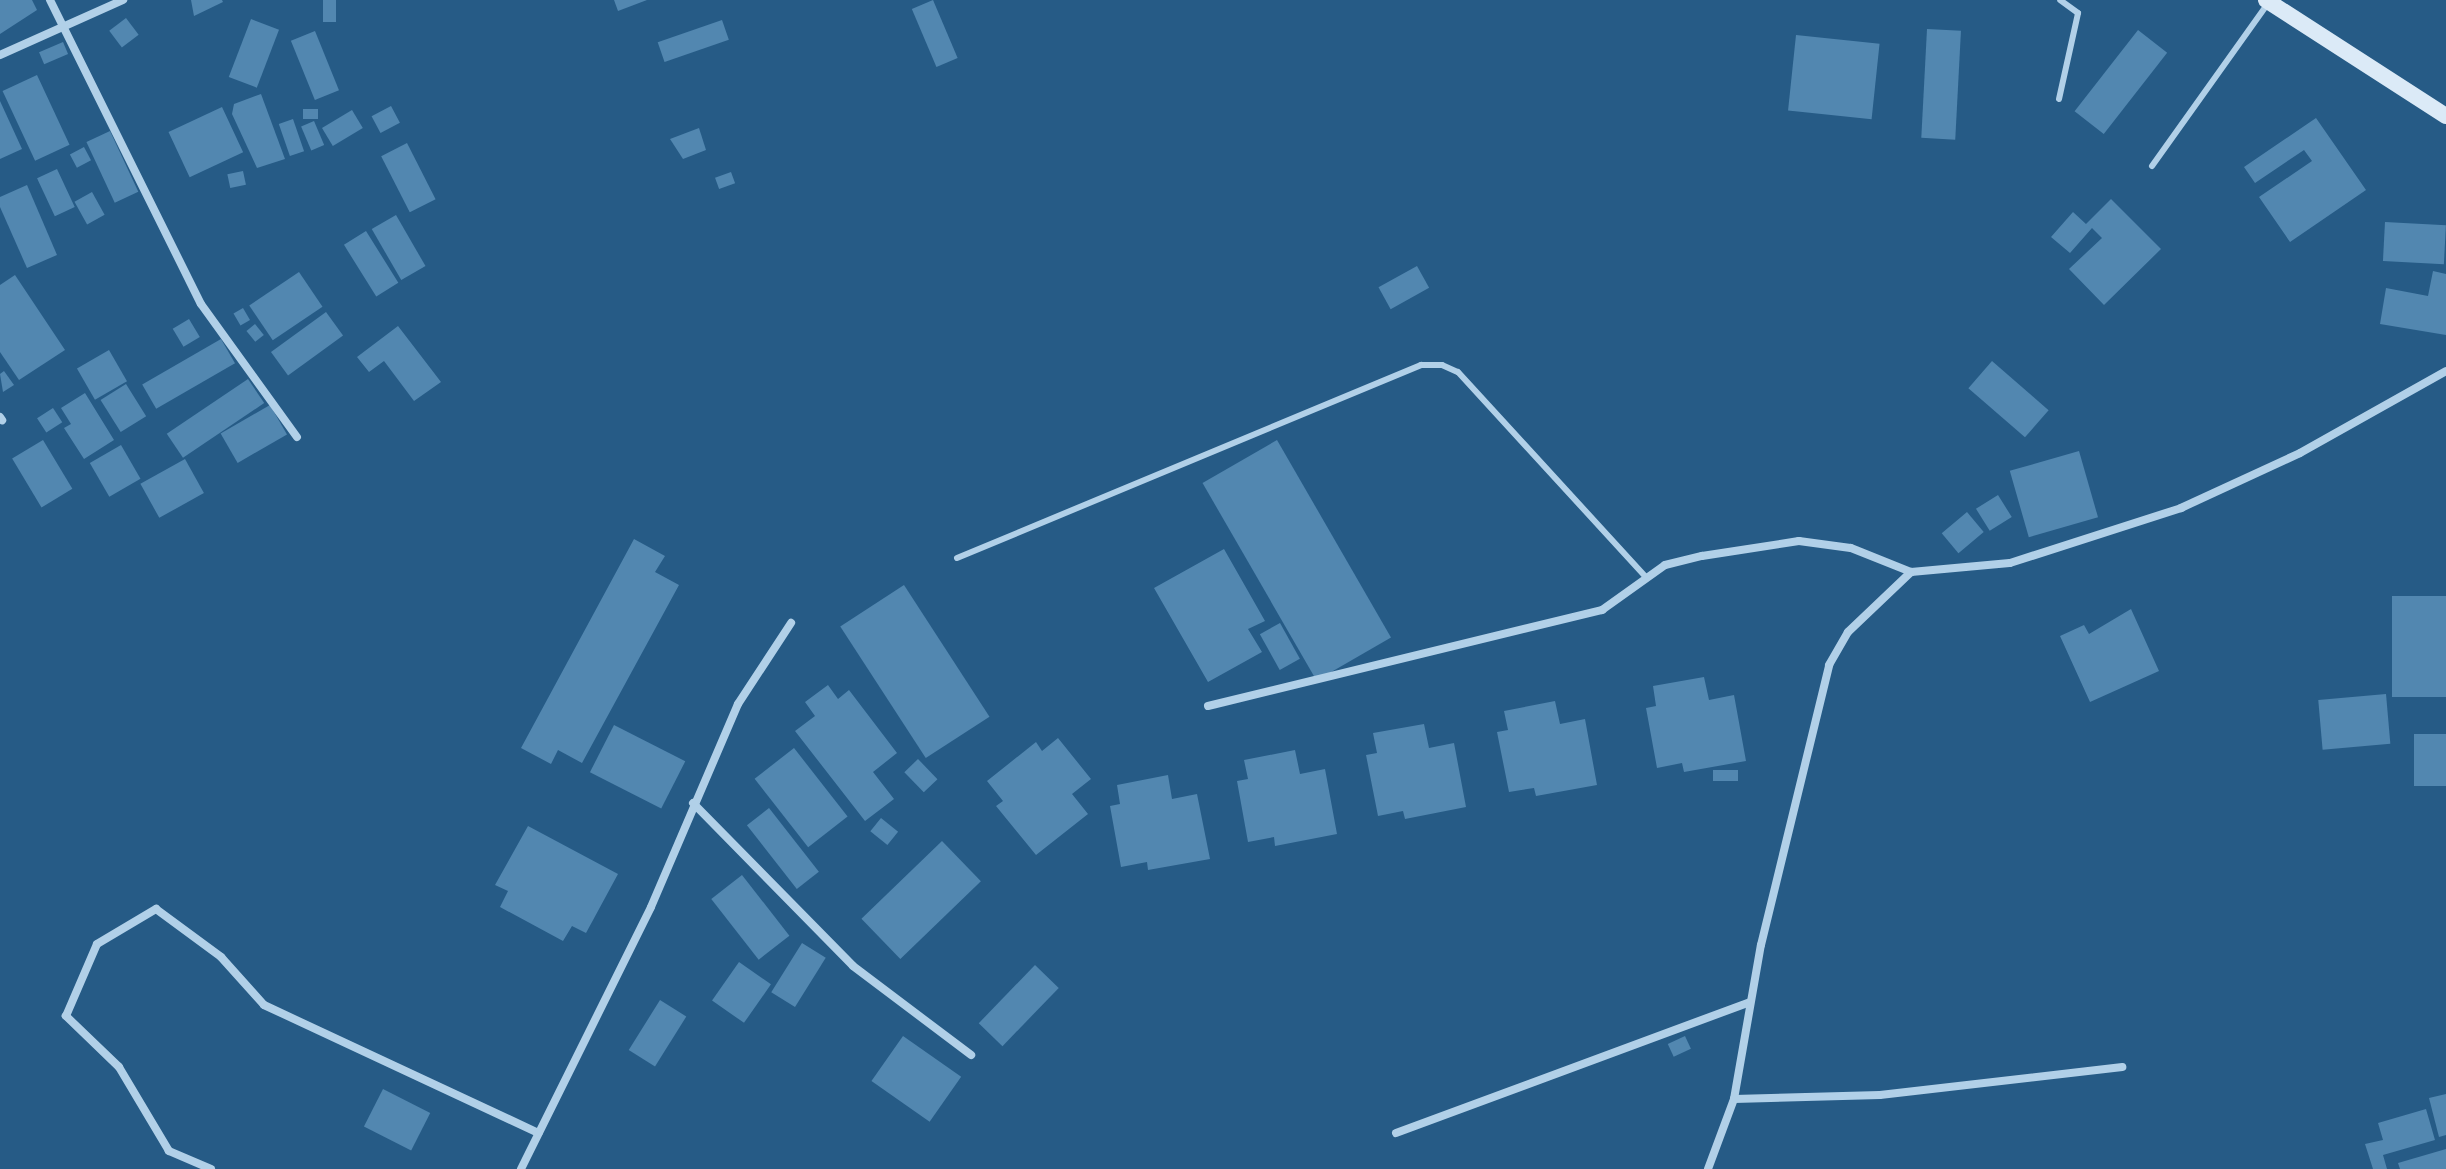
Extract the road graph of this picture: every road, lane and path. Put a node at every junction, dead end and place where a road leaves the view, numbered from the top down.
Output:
1 (50, 0) edge
2 (123, 0) edge
3 (2060, 0) edge
4 (2268, 1) edge
5 (63, 27) junction
6 (0, 55) edge
7 (2059, 99) dead end
8 (2446, 116) edge
9 (2152, 166) dead end
10 (2446, 371) edge
11 (297, 437) dead end
12 (957, 558) dead end
13 (1911, 572) junction
14 (1646, 577) junction
15 (791, 623) dead end
16 (1208, 706) dead end
17 (693, 803) junction
18 (1750, 1002) junction
19 (971, 1055) dead end
20 (2122, 1067) dead end
21 (1734, 1099) junction
22 (539, 1133) junction
23 (1396, 1133) dead end
24 (211, 1169) edge
25 (521, 1169) edge
26 (1708, 1169) edge

1 - 5 street
2 - 5 street
3 - 7 lane
4 - 8 main road
4 - 9 lane
5 - 6 street
5 - 11 street
10 - 13 street
12 - 14 lane
13 - 14 street
13 - 18 street
14 - 16 street
15 - 17 street
17 - 19 street
17 - 22 street
18 - 21 street
18 - 23 street
20 - 21 street
21 - 26 street
22 - 24 street
22 - 25 street

